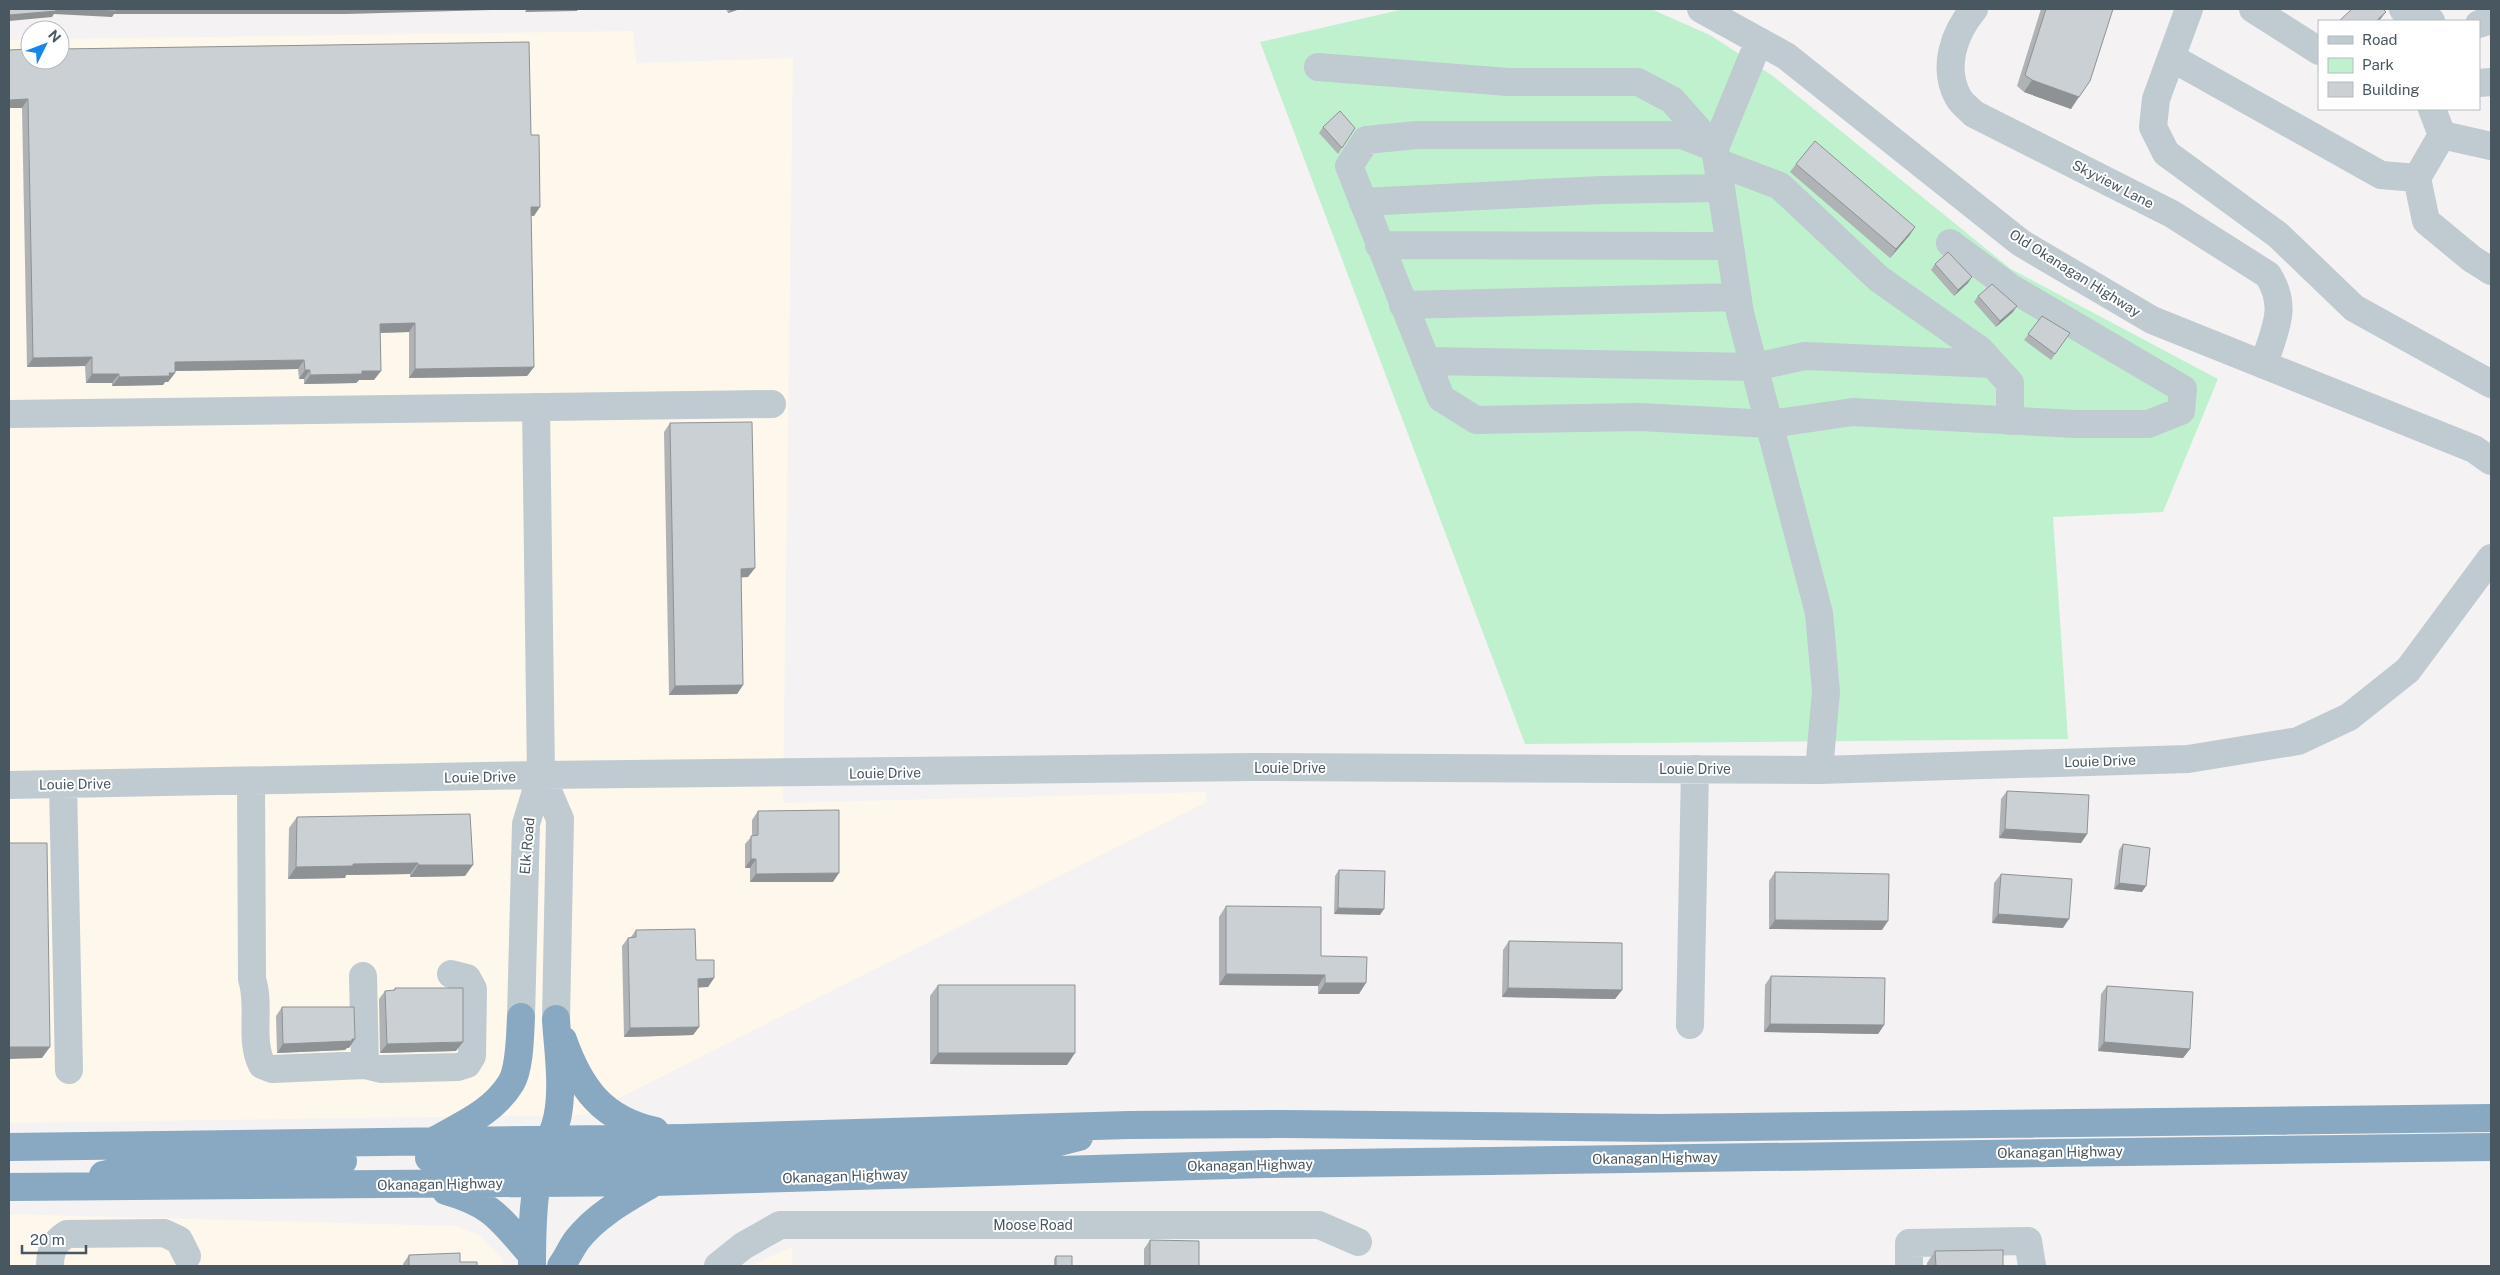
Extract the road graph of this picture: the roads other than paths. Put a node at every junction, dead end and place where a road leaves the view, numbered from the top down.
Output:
1 (1701, 9) edge
2 (1974, 9) edge
3 (2189, 9) edge
4 (2253, 9) edge
5 (2403, 9) edge
6 (2429, 20) edge
7 (1759, 42) junction
8 (2318, 50) edge
9 (2172, 58) junction
10 (1318, 67) dead end
11 (2432, 110) edge
12 (2442, 135) junction
13 (2491, 146) edge
14 (1717, 166) junction
15 (2416, 178) junction
16 (1363, 202) junction
17 (1950, 242) dead end
18 (1379, 245) junction
19 (1730, 246) junction
20 (2491, 271) edge
21 (1738, 298) junction
22 (1403, 305) junction
23 (1426, 361) junction
24 (1993, 364) junction
25 (2264, 365) junction
26 (1755, 368) junction
27 (2491, 384) edge
28 (772, 404) dead end
29 (536, 408) junction
30 (9, 414) edge
31 (2010, 420) junction
32 (1770, 424) junction
33 (2491, 461) edge
34 (2491, 558) edge
35 (1694, 769) junction
36 (1819, 770) junction
37 (541, 775) junction
38 (250, 782) junction
39 (63, 784) junction
40 (9, 785) edge
41 (450, 974) dead end
42 (363, 976) dead end
43 (521, 1017) joint
44 (556, 1019) junction
45 (1690, 1025) dead end
46 (365, 1065) junction
47 (69, 1070) dead end
48 (2491, 1118) edge
49 (1129, 1125) junction
50 (684, 1138) junction
51 (550, 1139) junction
52 (436, 1140) junction
53 (9, 1147) edge
54 (2491, 1147) edge
55 (538, 1182) junction
56 (655, 1182) junction
57 (426, 1185) junction
58 (9, 1186) edge
59 (52, 1186) junction
60 (1358, 1242) dead end
61 (187, 1256) dead end
62 (532, 1261) edge
63 (50, 1266) edge
64 (561, 1266) edge
65 (718, 1266) edge
66 (1909, 1266) edge
67 (2032, 1266) edge

1 - 7 street, Old Okanagan Highway
2 - 25 street, Skyview Lane
3 - 9 street
4 - 8 street
5 - 6 street
7 - 14 street
7 - 25 street, Old Okanagan Highway
9 - 15 street
9 - 27 street
10 - 14 street
11 - 12 street
12 - 13 street
12 - 15 street
14 - 16 street
14 - 16 street
14 - 19 street
14 - 24 street
15 - 20 street
16 - 18 street
17 - 31 street
18 - 19 street
18 - 22 street
19 - 21 street
21 - 22 street
21 - 26 street
22 - 23 street
23 - 26 street
23 - 32 street
24 - 26 street
24 - 31 street
25 - 33 street, Old Okanagan Highway
26 - 32 street
28 - 29 street
29 - 30 street
29 - 37 street
31 - 32 street
32 - 36 street
34 - 36 street, Louie Drive
35 - 36 street, Louie Drive
35 - 37 street, Louie Drive
35 - 45 street
37 - 38 street, Louie Drive
37 - 43 street, Elk Road
37 - 44 street, Elk Road
38 - 39 street, Louie Drive
38 - 46 street
39 - 40 street, Louie Drive
39 - 47 street
41 - 46 street
42 - 46 street
43 - 52 highway
44 - 50 highway
44 - 51 highway
48 - 49 highway
49 - 50 highway
49 - 55 highway
50 - 51 highway
51 - 52 highway
51 - 59 highway
52 - 53 highway
54 - 56 highway, Okanagan Highway
55 - 56 highway, Okanagan Highway
55 - 57 highway, Okanagan Highway
55 - 62 highway
56 - 64 highway
57 - 59 highway, Okanagan Highway
57 - 62 highway
58 - 59 highway, Okanagan Highway
60 - 65 street, Moose Road
61 - 63 street
66 - 67 street

